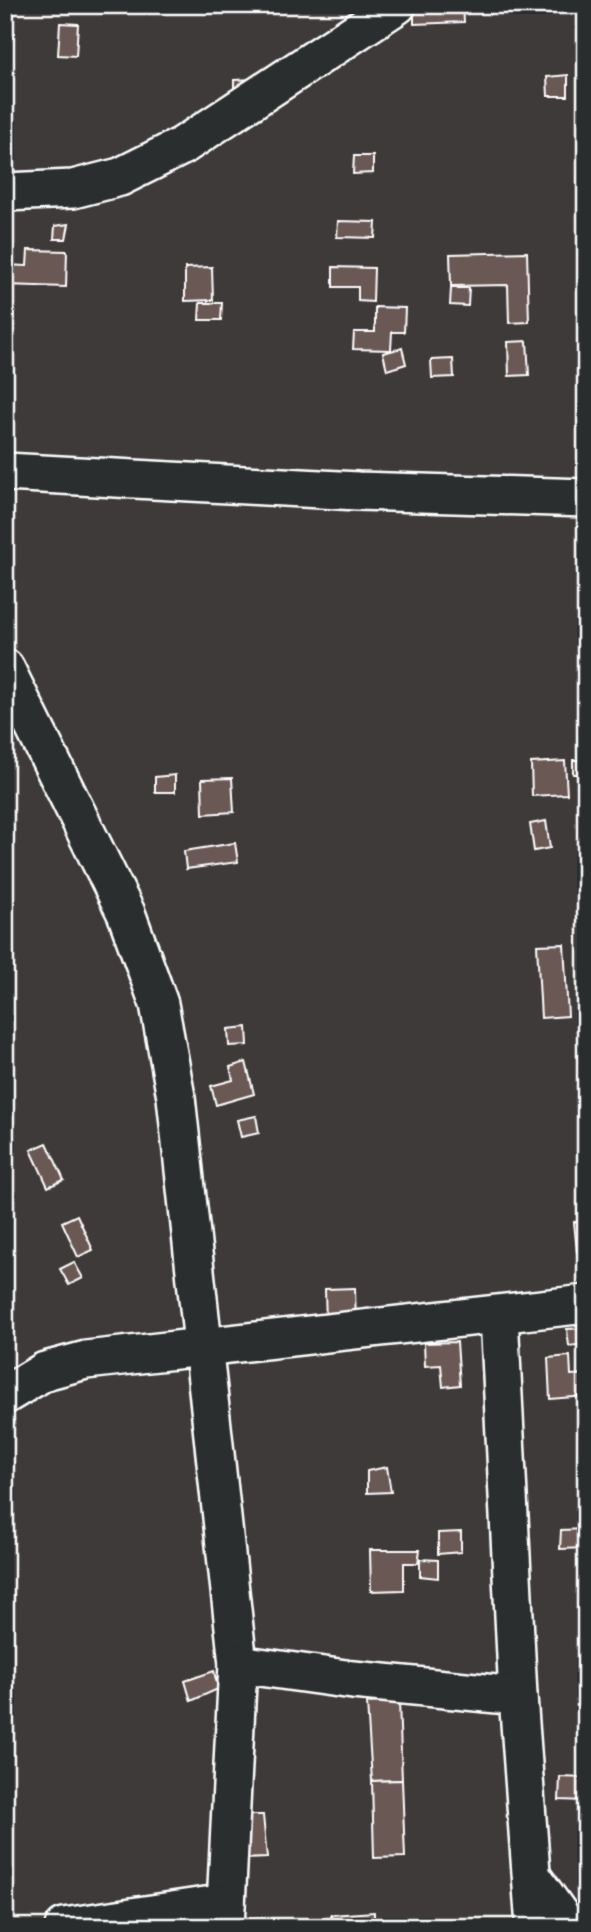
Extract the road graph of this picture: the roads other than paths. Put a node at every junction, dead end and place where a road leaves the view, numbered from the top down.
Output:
1 (397, 5) edge
2 (5, 192) edge
3 (5, 472) edge
4 (586, 498) edge
5 (5, 668) edge
6 (586, 1304) edge
7 (499, 1315) junction
8 (201, 1349) junction
9 (5, 1395) edge
10 (238, 1664) junction
11 (518, 1696) junction
12 (533, 1878) junction
13 (225, 1915) edge
14 (64, 1927) edge
15 (535, 1927) edge
16 (568, 1927) edge

1 - 2 street
3 - 4 street
5 - 8 street
6 - 7 street
7 - 8 street
7 - 11 street
8 - 9 street
8 - 10 street
10 - 11 street
10 - 13 street
11 - 12 street
12 - 15 street
12 - 16 street
13 - 14 street

